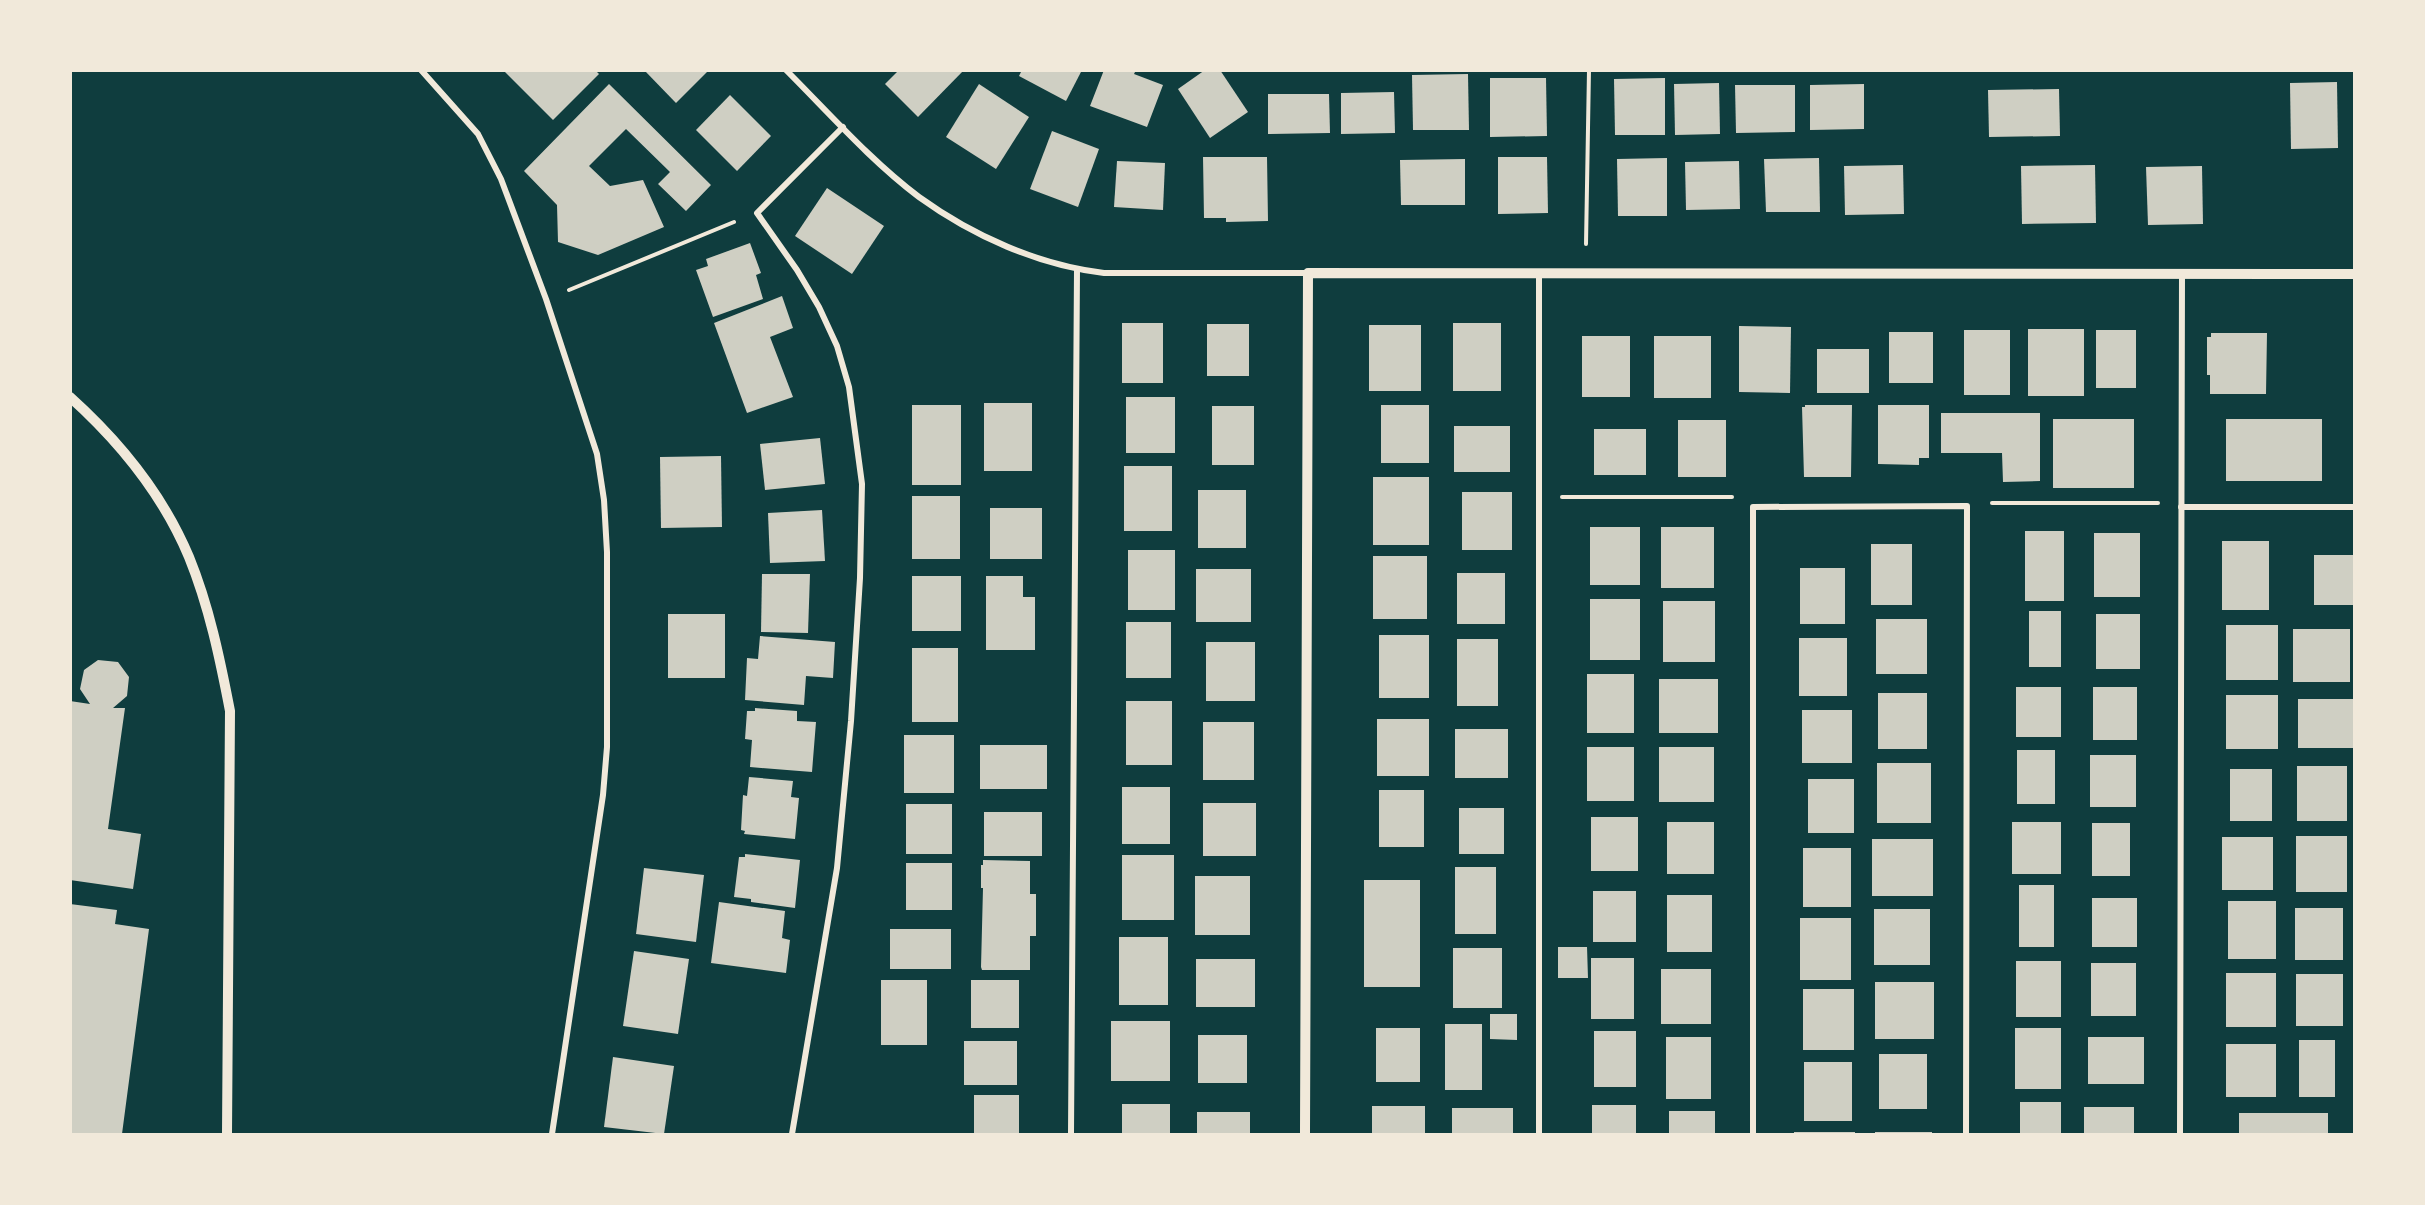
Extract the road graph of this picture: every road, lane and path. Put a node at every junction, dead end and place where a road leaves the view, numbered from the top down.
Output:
1 (421, 70) edge
2 (786, 70) edge
3 (1589, 70) edge
4 (843, 128) junction
5 (757, 213) junction
6 (1586, 244) dead end
7 (1077, 270) junction
8 (1539, 272) junction
9 (1308, 273) junction
10 (2182, 274) junction
11 (2355, 274) edge
12 (546, 299) junction
13 (70, 397) edge
14 (1540, 497) junction
15 (2181, 505) junction
16 (1967, 506) junction
17 (1753, 507) junction
18 (2355, 507) edge
19 (227, 1134) edge
20 (552, 1134) edge
21 (792, 1134) edge
22 (1071, 1134) edge
23 (1305, 1134) edge
24 (1539, 1134) edge
25 (1753, 1134) edge
26 (1966, 1134) edge
27 (2180, 1134) edge

1 - 12 street
2 - 4 street
3 - 6 path
4 - 5 street
4 - 7 street
5 - 12 path
5 - 21 street
7 - 9 street
7 - 22 street
8 - 9 street
8 - 10 street
8 - 14 street
9 - 23 street
10 - 11 street
10 - 15 street
12 - 20 street
13 - 19 street
14 - 17 path
14 - 24 street
15 - 16 path
15 - 18 street
15 - 27 street
16 - 17 street
16 - 26 street
17 - 25 street

